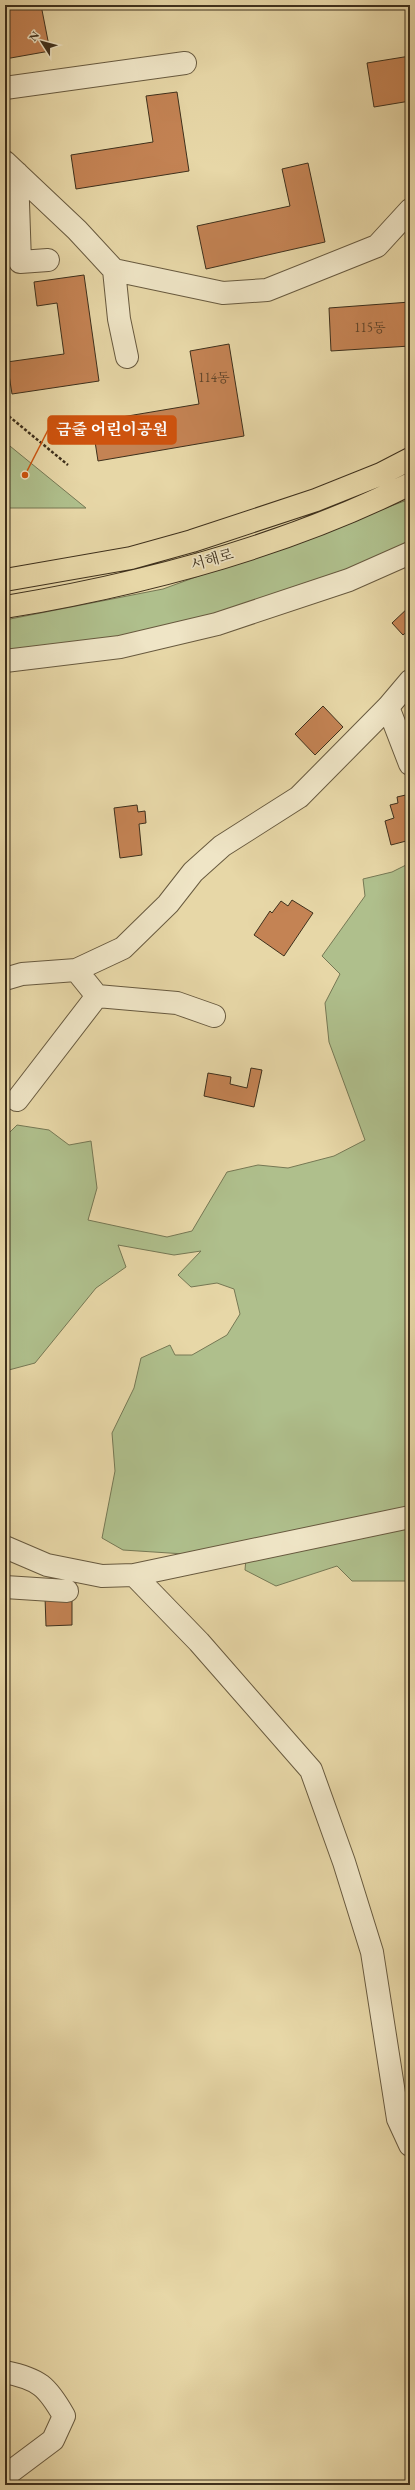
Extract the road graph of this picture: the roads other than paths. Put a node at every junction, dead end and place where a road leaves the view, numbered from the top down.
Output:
1 (185, 63) dead end
2 (5, 88) edge
3 (11, 167) edge
4 (410, 210) edge
5 (48, 260) dead end
6 (114, 270) junction
7 (127, 357) dead end
8 (410, 459) edge
9 (410, 484) edge
10 (410, 553) edge
11 (5, 580) edge
12 (5, 606) edge
13 (5, 661) edge
14 (410, 681) edge
15 (388, 707) junction
16 (410, 718) edge
17 (410, 764) edge
18 (76, 970) junction
19 (5, 978) edge
20 (97, 996) junction
21 (214, 1016) dead end
22 (17, 1100) dead end
23 (410, 1517) edge
24 (5, 1547) edge
25 (134, 1575) junction
26 (6, 1585) edge
27 (67, 1590) dead end
28 (410, 2145) edge
29 (5, 2372) edge
30 (5, 2476) edge

1 - 2 street
3 - 5 street
3 - 6 street
4 - 6 street
6 - 7 street
8 - 11 highway, 서해로
9 - 12 highway, 서해로
10 - 13 street
14 - 15 street
15 - 16 street
15 - 17 street
15 - 18 street
18 - 19 street
18 - 20 street
20 - 21 street
20 - 22 street
23 - 25 street
24 - 25 street
25 - 28 street
26 - 27 street
29 - 30 street

